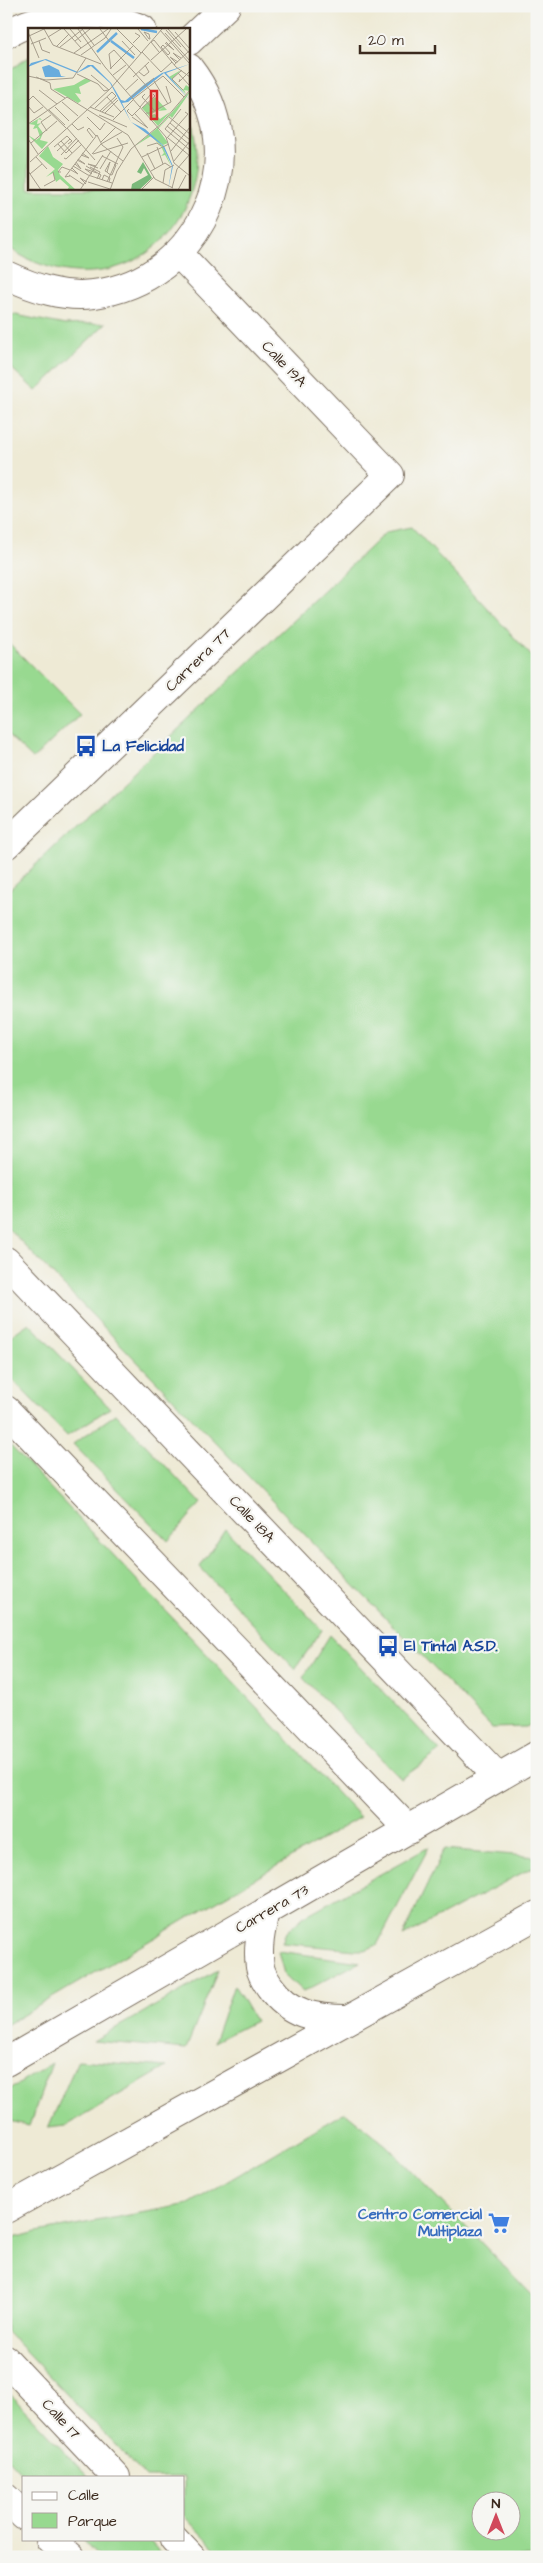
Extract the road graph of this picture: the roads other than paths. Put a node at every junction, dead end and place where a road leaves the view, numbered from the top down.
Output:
1 (226, 6) edge
2 (10, 28) edge
3 (139, 28) edge
4 (190, 40) edge
5 (190, 69) edge
6 (178, 254) junction
7 (6, 275) edge
8 (390, 475) joint
9 (6, 845) edge
10 (6, 1261) edge
11 (6, 1410) edge
12 (537, 1755) edge
13 (498, 1778) junction
14 (409, 1830) junction
15 (265, 1912) junction
16 (537, 1915) edge
17 (346, 2019) junction
18 (6, 2062) edge
19 (6, 2209) edge
20 (6, 2360) edge
21 (115, 2476) edge
22 (6, 2498) edge
23 (22, 2514) edge
24 (45, 2540) edge
25 (51, 2540) edge
26 (175, 2540) edge
27 (58, 2557) edge
28 (71, 2557) edge
29 (191, 2557) edge

1 - 4 main road
2 - 3 main road
5 - 6 main road
6 - 7 main road
6 - 8 main road, Calle 19A
8 - 9 main road, Carrera 77
10 - 13 main road, Calle 18A
11 - 14 main road
12 - 13 main road, Carrera 73
13 - 14 main road, Carrera 73
14 - 15 main road, Carrera 73
15 - 17 main road
15 - 18 main road, Carrera 73
16 - 17 main road
17 - 19 main road
20 - 21 main road, Calle 17
22 - 23 main road
24 - 27 main road
25 - 28 main road
26 - 29 main road

